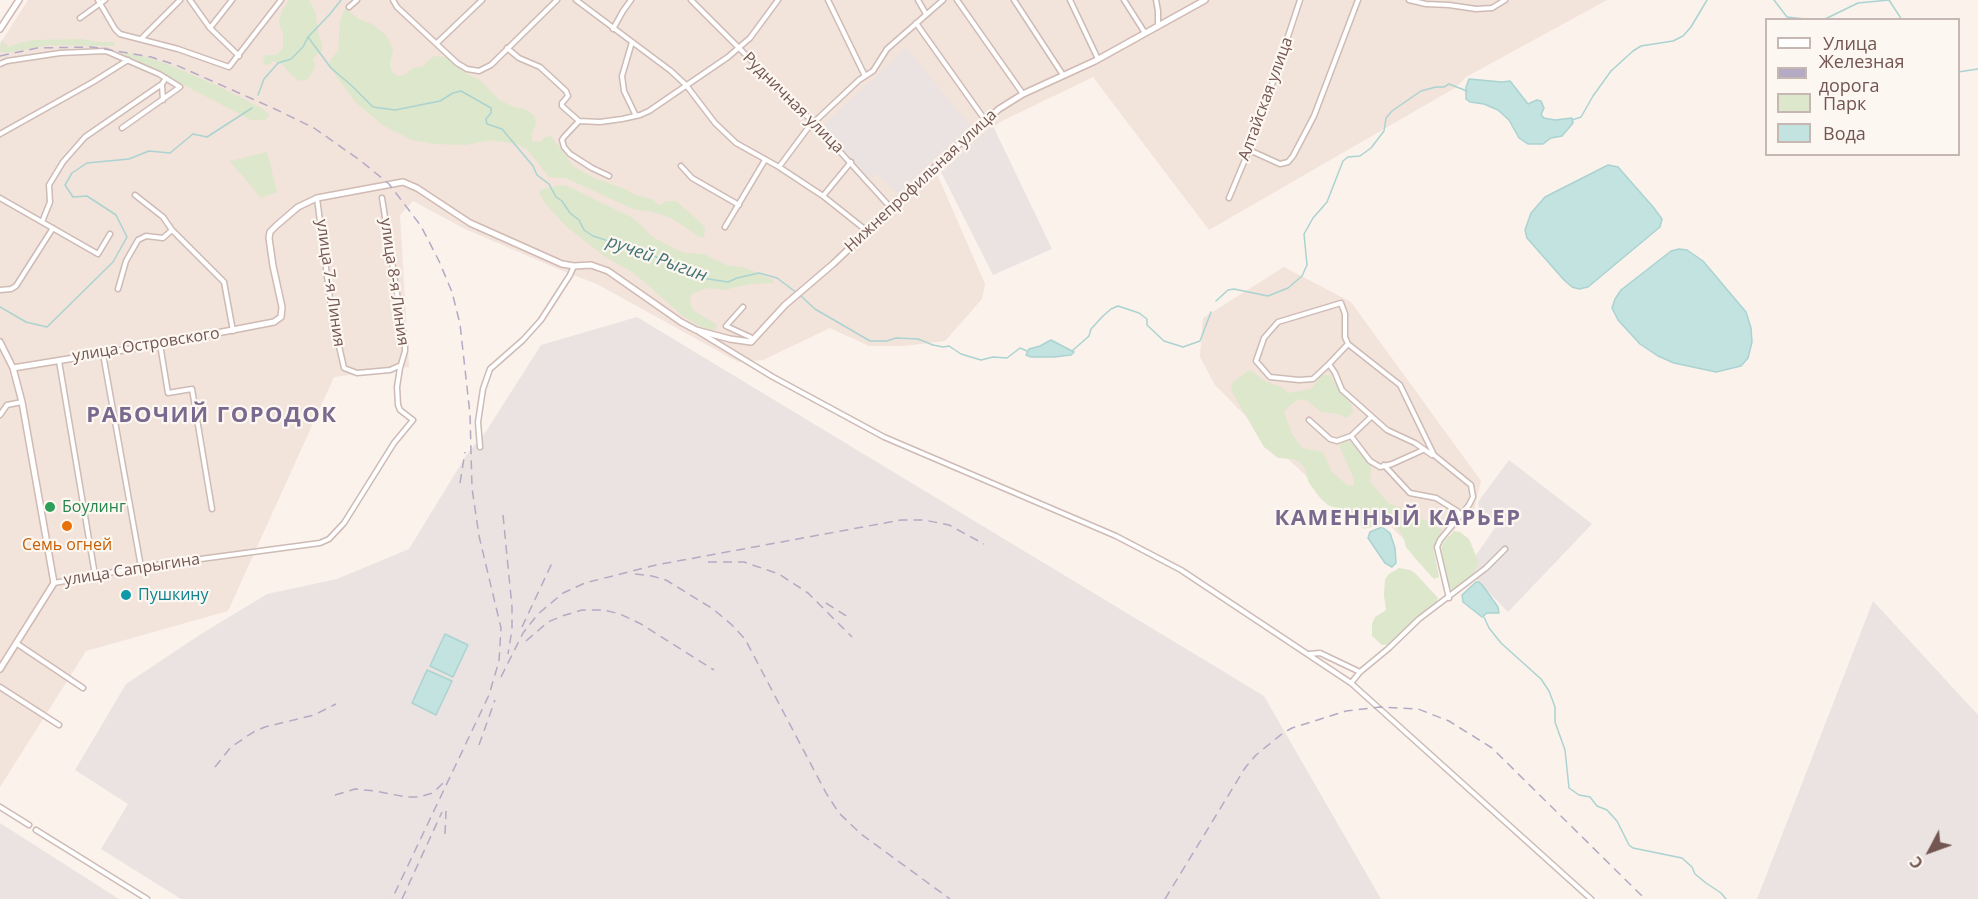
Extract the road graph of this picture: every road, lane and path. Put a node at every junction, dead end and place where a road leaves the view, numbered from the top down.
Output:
1 (19, 0) edge
2 (105, 0) edge
3 (180, 0) edge
4 (190, 0) edge
5 (232, 0) edge
6 (281, 0) edge
7 (357, 0) edge
8 (393, 0) edge
9 (482, 0) edge
10 (557, 0) edge
11 (576, 0) edge
12 (631, 0) edge
13 (691, 0) edge
14 (778, 0) edge
15 (828, 0) edge
16 (918, 0) edge
17 (943, 0) edge
18 (957, 0) edge
19 (1014, 0) edge
20 (1070, 0) edge
21 (1124, 0) edge
22 (1156, 0) edge
23 (1205, 0) edge
24 (1300, 0) edge
25 (1358, 0) edge
26 (1409, 0) edge
27 (1505, 0) edge
28 (99, 2) edge
29 (1450, 2) edge
30 (349, 7) dead end
31 (926, 15) junction
32 (80, 18) dead end
33 (916, 23) junction
34 (1158, 26) junction
35 (210, 28) junction
36 (0, 29) edge
37 (614, 29) junction
38 (1145, 33) junction
39 (141, 40) junction
40 (632, 42) junction
41 (437, 43) junction
42 (507, 48) junction
43 (739, 49) junction
44 (239, 56) junction
45 (1098, 59) junction
46 (128, 60) junction
47 (0, 64) edge
48 (1063, 75) junction
49 (865, 76) junction
50 (166, 78) junction
51 (162, 84) junction
52 (686, 85) junction
53 (1023, 94) junction
54 (163, 100) junction
55 (636, 116) junction
56 (985, 120) junction
57 (579, 121) junction
58 (814, 123) junction
59 (122, 128) dead end
60 (0, 134) edge
61 (1249, 150) junction
62 (765, 160) junction
63 (851, 161) junction
64 (681, 166) dead end
65 (779, 167) junction
66 (609, 176) dead end
67 (135, 195) dead end
68 (823, 196) junction
69 (317, 198) junction
70 (382, 198) dead end
71 (1229, 198) dead end
72 (0, 199) edge
73 (739, 205) junction
74 (891, 208) junction
75 (42, 222) junction
76 (725, 226) dead end
77 (53, 228) junction
78 (172, 230) junction
79 (867, 231) junction
80 (110, 234) dead end
81 (574, 266) junction
82 (118, 289) dead end
83 (0, 290) edge
84 (743, 307) dead end
85 (696, 330) junction
86 (233, 331) junction
87 (753, 340) junction
88 (0, 342) edge
89 (1348, 344) junction
90 (160, 345) junction
91 (103, 353) junction
92 (58, 360) junction
93 (1329, 364) junction
94 (401, 365) junction
95 (13, 368) junction
96 (22, 402) junction
97 (0, 415) edge
98 (1371, 417) junction
99 (1309, 420) dead end
100 (1351, 435) junction
101 (480, 447) dead end
102 (1423, 450) junction
103 (1436, 457) junction
104 (1384, 465) junction
105 (212, 509) dead end
106 (1461, 515) junction
107 (312, 544) joint
108 (1505, 549) dead end
109 (141, 567) junction
110 (95, 575) junction
111 (54, 583) junction
112 (1449, 598) junction
113 (16, 643) junction
114 (1308, 654) junction
115 (0, 669) edge
116 (1360, 672) junction
117 (1352, 683) junction
118 (0, 687) edge
119 (83, 688) dead end
120 (59, 725) dead end
121 (0, 807) edge
122 (29, 825) dead end
123 (36, 830) dead end
124 (147, 899) edge
125 (1591, 899) edge

1 - 36 street
2 - 28 street
3 - 39 street
4 - 35 street
5 - 35 street
6 - 44 street
7 - 30 street
8 - 41 street
9 - 41 street
10 - 42 street
11 - 37 street
12 - 37 street
13 - 43 street, Рудничная улица
14 - 43 street
15 - 49 street
16 - 31 street
17 - 31 street
18 - 53 street
19 - 48 street
20 - 45 street
21 - 38 street
22 - 34 street
23 - 34 street, Нижнепрофильная улица
24 - 61 street, Алтайская улица
25 - 61 street
26 - 29 street
27 - 29 street
28 - 32 street
28 - 39 street
31 - 33 street
33 - 49 street
33 - 56 street
34 - 38 street, Нижнепрофильная улица
35 - 44 street
37 - 40 street
38 - 45 street, Нижнепрофильная улица
39 - 44 street
40 - 52 street
40 - 55 street
41 - 42 street
42 - 57 street
43 - 52 street
43 - 58 street, Рудничная улица
45 - 48 street, Нижнепрофильная улица
46 - 47 street
46 - 50 street
46 - 60 street
48 - 53 street, Нижнепрофильная улица
49 - 58 street
50 - 51 street
50 - 54 street
51 - 54 street
51 - 75 street
52 - 55 street
52 - 62 street
53 - 56 street, Нижнепрофильная улица
54 - 59 street
55 - 57 street
56 - 74 street, Нижнепрофильная улица
57 - 66 street
58 - 63 street, Рудничная улица
58 - 65 street
61 - 71 street, Алтайская улица
62 - 65 street
62 - 73 street
63 - 68 street
63 - 74 street, Рудничная улица
64 - 73 street
65 - 68 street
67 - 78 street
68 - 79 street
69 - 81 street
69 - 86 street, улица Островского
69 - 94 street, улица 7-я Линия
70 - 94 street, улица 8-я Линия
72 - 75 street
73 - 76 street
74 - 79 street, Нижнепрофильная улица
75 - 77 street
77 - 80 street
77 - 83 street
78 - 82 street
78 - 86 street
79 - 87 street, Нижнепрофильная улица
81 - 85 street
81 - 101 street
84 - 87 street
85 - 87 street
85 - 114 street
86 - 90 street, улица Островского
88 - 95 street
89 - 93 street
89 - 93 street
89 - 103 street
90 - 91 street, улица Островского
90 - 105 street
91 - 92 street, улица Островского
91 - 109 street
92 - 95 street, улица Островского
92 - 110 street
93 - 98 street
94 - 107 street, улица 8-я Линия
95 - 96 street
96 - 97 street
96 - 111 street
98 - 100 street
98 - 102 street
99 - 100 street
100 - 104 street
102 - 103 street
102 - 104 street
103 - 106 street
104 - 106 street
106 - 112 street
107 - 109 street, улица Сапрыгина
108 - 112 street
109 - 110 street, улица Сапрыгина
110 - 111 street, улица Сапрыгина
111 - 113 street, улица Сапрыгина
112 - 116 street
113 - 115 street, улица Сапрыгина
113 - 119 street
114 - 116 street
114 - 117 street
116 - 117 street
117 - 125 street
118 - 120 street
121 - 122 street
123 - 124 street

